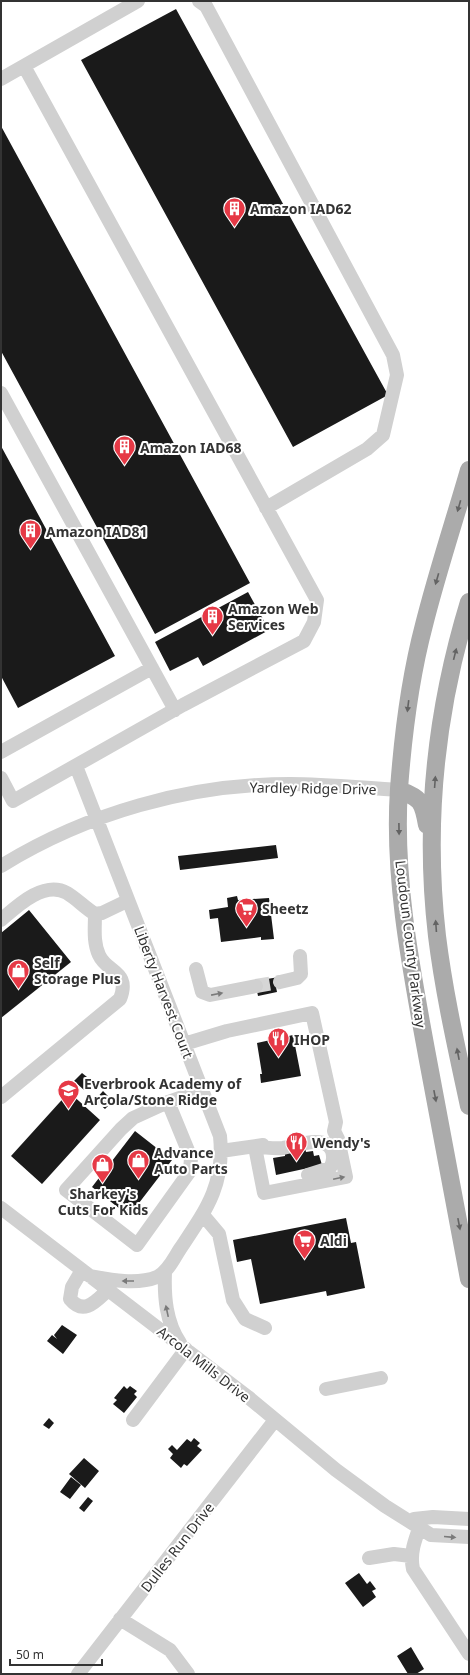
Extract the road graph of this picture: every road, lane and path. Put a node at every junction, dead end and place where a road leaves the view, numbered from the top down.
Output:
1 (138, 1) edge
2 (199, 1) edge
3 (24, 66) junction
4 (1, 79) edge
5 (1, 393) edge
6 (469, 470) edge
7 (266, 508) junction
8 (469, 602) edge
9 (152, 668) junction
10 (174, 710) junction
11 (1, 752) edge
12 (76, 766) junction
13 (1, 778) edge
14 (399, 790) junction
15 (96, 820) junction
16 (431, 843) junction
17 (1, 866) edge
18 (128, 901) junction
19 (95, 914) junction
20 (1, 920) edge
21 (300, 956) dead end
22 (196, 969) dead end
23 (280, 982) tunnel mouth
24 (256, 986) tunnel mouth
25 (184, 1044) junction
26 (202, 1090) junction
27 (1, 1097) edge
28 (168, 1102) junction
29 (469, 1106) edge
30 (334, 1132) junction
31 (255, 1147) junction
32 (221, 1151) junction
33 (262, 1184) junction
34 (1, 1208) edge
35 (203, 1215) junction
36 (165, 1272) junction
37 (86, 1273) junction
38 (469, 1278) edge
39 (108, 1290) junction
40 (265, 1328) dead end
41 (184, 1348) junction
42 (381, 1378) dead end
43 (326, 1389) dead end
44 (132, 1420) dead end
45 (275, 1420) junction
46 (469, 1519) edge
47 (421, 1523) junction
48 (469, 1537) edge
49 (411, 1556) junction
50 (369, 1558) dead end
51 (120, 1619) junction
52 (469, 1654) edge
53 (78, 1674) edge
54 (188, 1674) edge

1 - 3 street
2 - 7 street
3 - 4 street
3 - 7 street
5 - 9 street
6 -> 14 main road, Loudoun County Parkway
7 - 10 street
16 -> 8 main road, Loudoun County Parkway
9 - 10 street
9 - 11 street
10 - 12 street
12 - 13 street
12 - 15 street, Liberty Harvest Court
14 - 15 street, Yardley Ridge Drive
14 - 16 main road
14 -> 38 main road, Loudoun County Parkway
15 - 17 street, Yardley Ridge Drive
15 - 18 street, Liberty Harvest Court
29 -> 16 main road, Loudoun County Parkway
18 - 19 street
18 - 25 street, Liberty Harvest Court
19 - 20 street
19 - 27 street
21 - 23 street
22 -> 24 street
25 - 26 street, Liberty Harvest Court
25 - 30 street
26 - 28 street
26 - 32 street, Liberty Harvest Court
28 - 28 street
30 - 31 street
33 -> 30 street
31 - 32 street
31 - 33 street
31 - 33 street
32 - 35 street, Liberty Harvest Court
34 - 37 street, Arcola Mills Drive
35 - 36 street, Liberty Harvest Court
35 - 40 street
36 -> 37 street
41 -> 36 street
37 - 39 street, Arcola Mills Drive
37 - 39 street
39 - 41 street, Arcola Mills Drive
41 - 44 street
41 - 45 street, Arcola Mills Drive
42 - 43 street
45 - 47 street, Arcola Mills Drive
45 - 51 street, Dulles Run Drive
46 - 47 street
47 -> 48 street, Arcola Mills Drive
47 - 49 street
49 - 50 street
49 - 52 street
51 - 53 street, Dulles Run Drive
51 - 54 street

